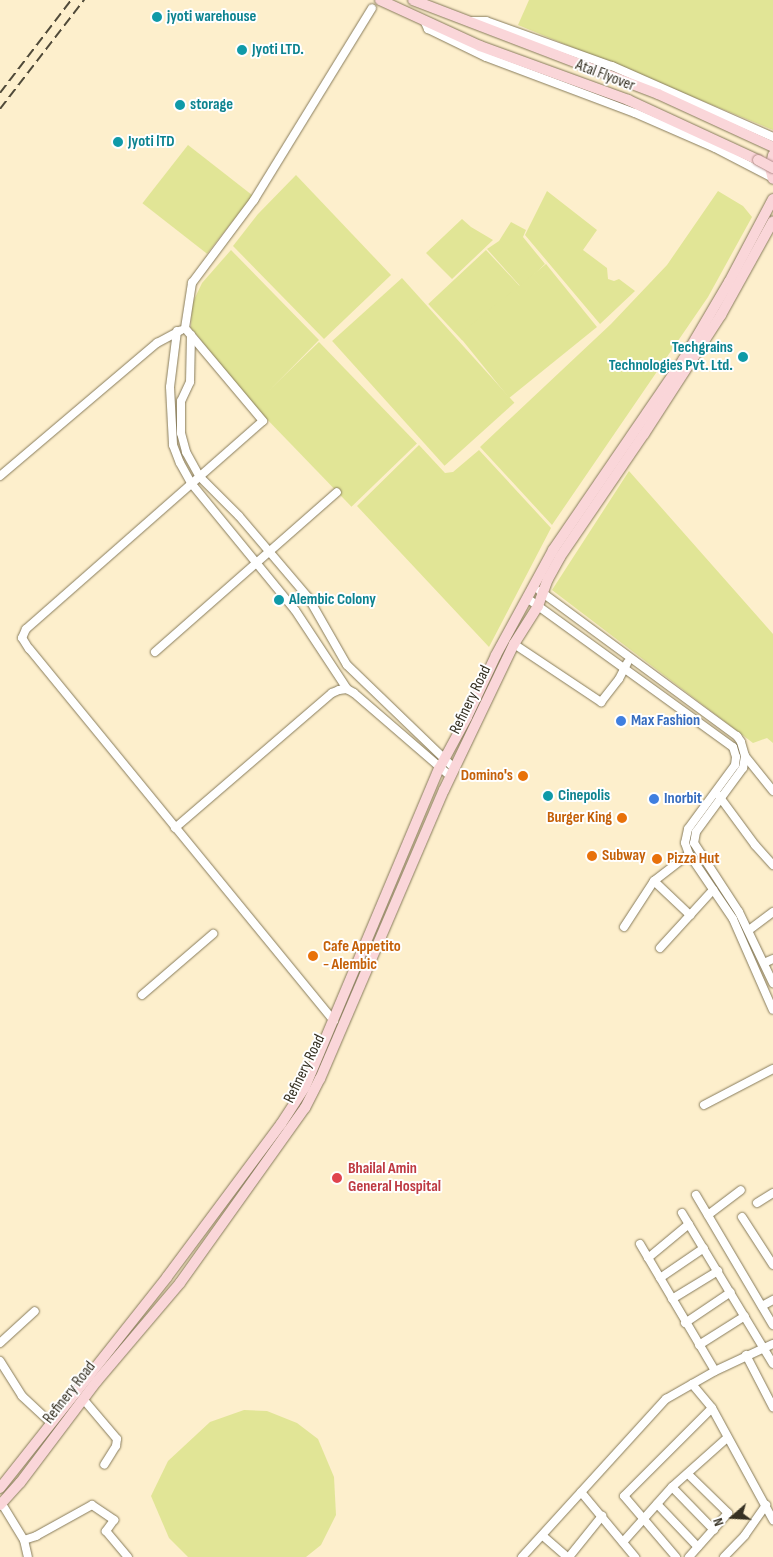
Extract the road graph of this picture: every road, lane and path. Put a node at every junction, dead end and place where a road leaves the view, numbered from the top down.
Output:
1 (381, 0) edge
2 (413, 0) edge
3 (372, 8) dead end
4 (424, 20) junction
5 (470, 21) junction
6 (773, 136) edge
7 (773, 147) edge
8 (773, 155) edge
9 (772, 175) edge
10 (773, 199) edge
11 (773, 221) edge
12 (733, 284) junction
13 (185, 328) junction
14 (177, 331) junction
15 (191, 335) junction
16 (668, 389) junction
17 (0, 476) edge
18 (200, 476) junction
19 (191, 483) junction
20 (337, 492) dead end
21 (269, 551) junction
22 (256, 562) junction
23 (533, 585) junction
24 (543, 591) junction
25 (527, 598) junction
26 (538, 606) junction
27 (514, 644) junction
28 (155, 652) dead end
29 (630, 657) junction
30 (625, 667) junction
31 (347, 689) junction
32 (745, 756) junction
33 (444, 759) junction
34 (439, 769) junction
35 (452, 772) junction
36 (773, 791) edge
37 (715, 792) junction
38 (722, 798) junction
39 (175, 828) junction
40 (689, 854) junction
41 (773, 865) edge
42 (654, 881) junction
43 (713, 890) junction
44 (773, 912) edge
45 (690, 915) junction
46 (624, 927) dead end
47 (749, 930) junction
48 (213, 934) dead end
49 (660, 948) dead end
50 (773, 959) edge
51 (764, 963) junction
52 (773, 983) edge
53 (142, 996) dead end
54 (773, 1010) edge
55 (339, 1017) junction
56 (773, 1069) edge
57 (704, 1105) dead end
58 (741, 1190) dead end
59 (773, 1193) edge
60 (696, 1195) dead end
61 (757, 1203) dead end
62 (682, 1213) dead end
63 (708, 1215) junction
64 (742, 1217) dead end
65 (689, 1224) junction
66 (640, 1244) dead end
67 (704, 1248) junction
68 (648, 1258) junction
69 (773, 1265) edge
70 (718, 1271) junction
71 (660, 1278) junction
72 (731, 1292) junction
73 (672, 1300) junction
74 (773, 1300) edge
75 (762, 1306) junction
76 (35, 1310) dead end
77 (745, 1316) junction
78 (685, 1323) junction
79 (773, 1325) edge
80 (0, 1343) edge
81 (773, 1344) edge
82 (699, 1345) junction
83 (764, 1348) junction
84 (746, 1355) junction
85 (0, 1361) edge
86 (773, 1364) edge
87 (715, 1371) junction
88 (692, 1384) junction
89 (84, 1400) junction
90 (773, 1407) edge
91 (712, 1408) junction
92 (50, 1422) junction
93 (727, 1438) junction
94 (104, 1465) dead end
95 (688, 1474) junction
96 (672, 1487) junction
97 (0, 1488) edge
98 (582, 1492) junction
99 (657, 1504) junction
100 (1, 1505) edge
101 (766, 1505) junction
102 (602, 1516) junction
103 (643, 1518) junction
104 (773, 1520) edge
105 (714, 1530) junction
106 (543, 1536) junction
107 (24, 1540) junction
108 (623, 1542) junction
109 (698, 1547) junction
110 (28, 1557) edge
111 (128, 1557) edge
112 (522, 1557) edge
113 (568, 1557) edge
114 (635, 1557) edge
115 (676, 1557) edge
116 (689, 1557) edge
117 (724, 1557) edge

1 - 4 main road, Atal Flyover
2 - 5 main road, Atal Flyover
3 - 13 street
4 - 9 main road, Atal Flyover, bridge
4 - 9 street
5 - 6 street
5 - 7 main road, Atal Flyover
8 - 9 main road
10 - 12 main road
11 - 12 main road
12 - 16 main road
13 - 14 street
13 - 15 street
14 - 17 street
14 - 19 street
15 - 18 street
15 - 18 street
16 - 23 main road, Refinery Road
16 - 24 main road, Refinery Road
18 - 19 street
18 - 21 street
19 - 22 street
19 - 39 street
20 - 21 street
21 - 22 street
21 - 33 street
22 - 28 street
22 - 31 street
23 - 24 street
23 - 25 main road, Refinery Road
24 - 26 main road, Refinery Road
24 - 29 street
25 - 26 street
25 - 33 main road, Refinery Road
26 - 27 main road, Refinery Road
26 - 30 street
27 - 30 street
27 - 35 main road, Refinery Road
29 - 30 street
29 - 32 street
30 - 37 street
31 - 34 street
31 - 39 street
32 - 36 street
32 - 38 street
33 - 34 main road, Refinery Road
33 - 35 street
34 - 35 street
34 - 55 main road, Refinery Road
35 - 55 main road, Refinery Road
37 - 38 street
37 - 40 street
38 - 41 street
38 - 47 street
39 - 55 street
40 - 42 street
40 - 43 street
42 - 45 street
42 - 46 street
43 - 45 street
43 - 54 street
44 - 47 street
45 - 49 street
47 - 51 street
48 - 53 street
50 - 51 street
51 - 52 street
55 - 89 main road, Refinery Road
55 - 92 main road, Refinery Road
56 - 57 street
58 - 63 street
59 - 61 street
60 - 63 street
62 - 65 street
63 - 75 street
64 - 69 street
65 - 67 street
65 - 68 street
66 - 68 street
67 - 70 street
67 - 71 street
68 - 71 street
70 - 72 street
70 - 73 street
71 - 73 street
72 - 77 street
72 - 78 street
73 - 78 street
74 - 75 street
75 - 79 street
76 - 80 street
77 - 82 street
77 - 83 street
78 - 82 street
81 - 83 street
82 - 87 street
83 - 84 street
83 - 86 street
84 - 87 street
84 - 90 street
85 - 92 street
87 - 88 street
88 - 91 street
88 - 98 street
89 - 94 street
89 - 100 main road, Refinery Road
91 - 93 street
91 - 103 street
92 - 97 main road, Refinery Road
93 - 95 street
93 - 101 street
95 - 96 street
95 - 105 street
96 - 99 street
96 - 105 street
98 - 102 street
98 - 106 street
99 - 103 street
99 - 109 street
100 - 107 street
101 - 104 street
101 - 117 street
102 - 108 street
102 - 113 street
103 - 108 street
103 - 115 street
105 - 109 street
106 - 112 street
106 - 113 street
107 - 110 street
107 - 111 street
108 - 114 street
109 - 116 street

